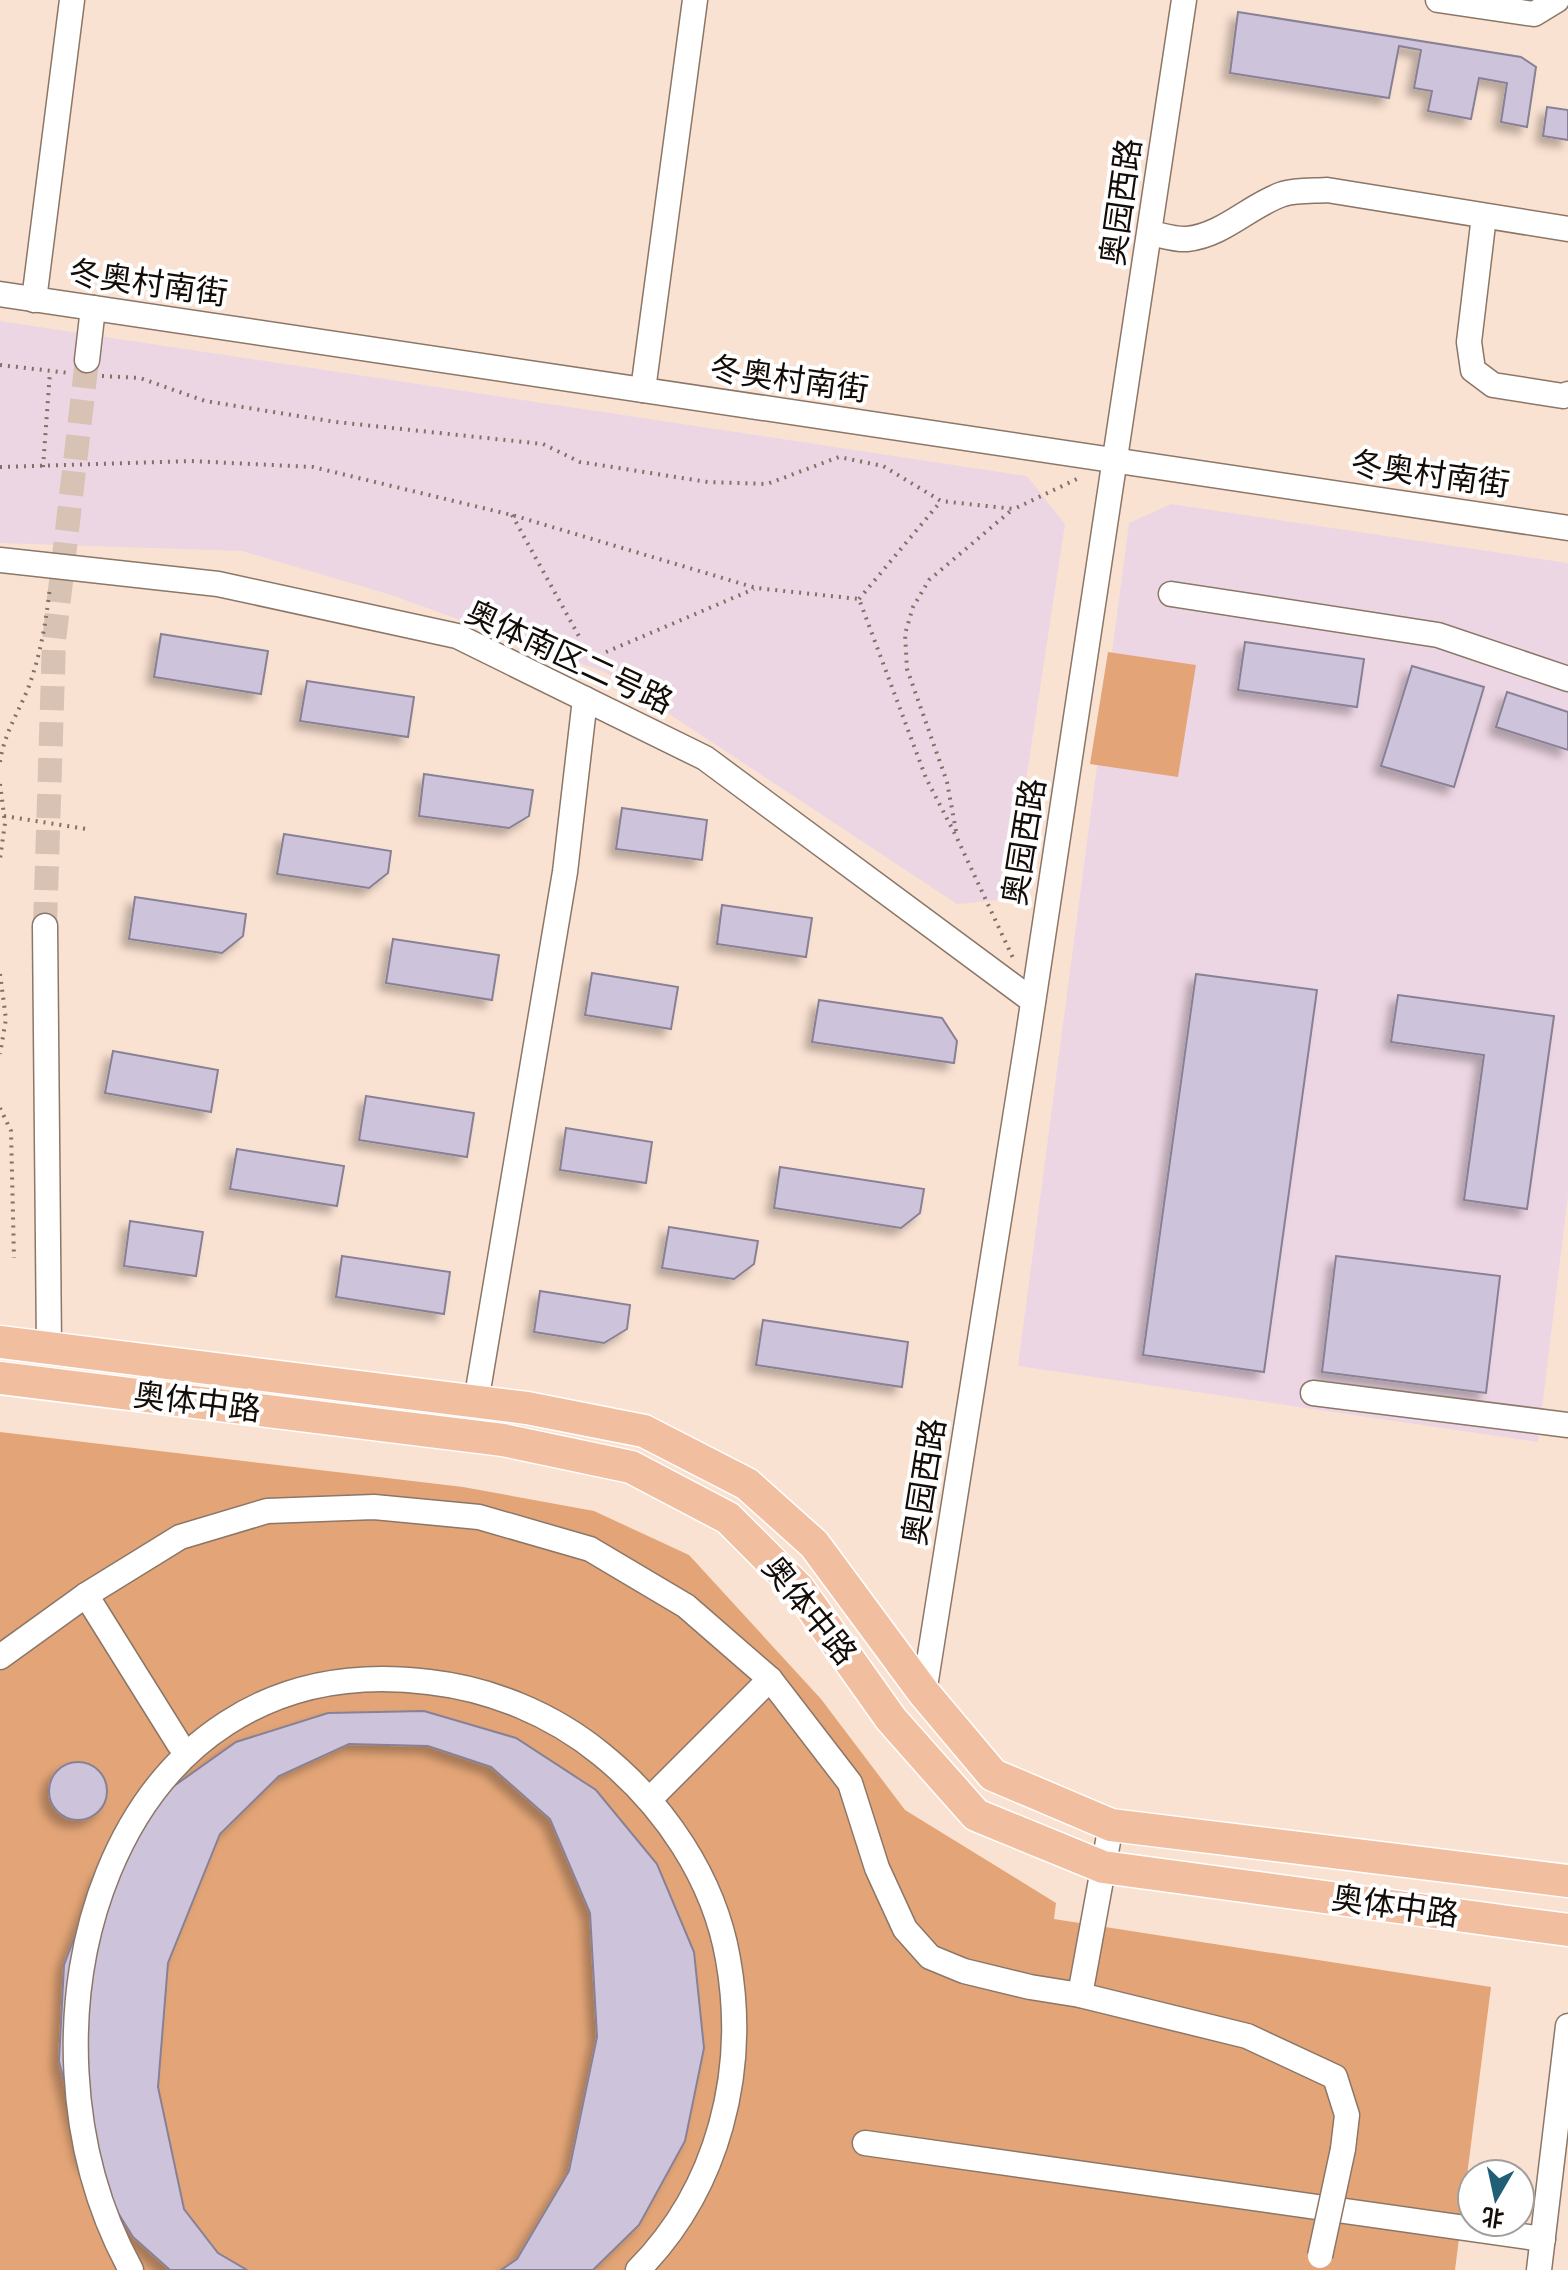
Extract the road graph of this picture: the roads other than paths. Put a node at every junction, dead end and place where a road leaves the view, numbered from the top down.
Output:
1 (72, 0) edge
2 (695, 0) edge
3 (1184, 0) edge
4 (1438, 0) edge
5 (1557, 0) edge
6 (1484, 216) junction
7 (1568, 229) edge
8 (1150, 233) junction
9 (0, 294) edge
10 (34, 300) junction
11 (93, 308) junction
12 (88, 370) tunnel mouth
13 (643, 390) junction
14 (1568, 394) edge
15 (1116, 461) junction
16 (1568, 528) edge
17 (0, 560) edge
18 (1171, 594) dead end
19 (1568, 679) edge
20 (585, 699) junction
21 (45, 926) tunnel mouth
22 (1033, 1001) junction
23 (0, 1342) edge
24 (49, 1348) junction
25 (0, 1378) edge
26 (1313, 1393) dead end
27 (476, 1402) junction
28 (1568, 1425) edge
29 (86, 1595) junction
30 (0, 1657) edge
31 (770, 1679) junction
32 (924, 1693) junction
33 (179, 1744) junction
34 (134, 1782) dead end
35 (650, 1799) junction
36 (1111, 1825) junction
37 (1103, 1867) junction
38 (1568, 1881) edge
39 (1568, 1930) edge
40 (1080, 1995) junction
41 (1568, 2026) edge
42 (865, 2143) dead end
43 (72, 2189) dead end
44 (1543, 2239) junction
45 (1319, 2263) edge
46 (131, 2270) edge
47 (638, 2270) edge
48 (1539, 2270) edge

1 - 10 street
2 - 13 street
3 - 8 street, 奥园西路
4 - 5 street
6 - 7 street
6 - 8 street
6 - 14 street
8 - 15 street, 奥园西路
9 - 10 street, 冬奥村南街
10 - 11 street, 冬奥村南街
11 - 12 street
11 - 13 street, 冬奥村南街
13 - 15 street, 冬奥村南街
15 - 16 street, 冬奥村南街
15 - 22 street, 奥园西路
17 - 20 street, 奥体南区二号路
18 - 19 street
20 - 22 street, 奥体南区二号路
20 - 27 street
21 - 24 street
22 - 32 street, 奥园西路
23 - 24 main road, 奥体中路
24 - 27 main road, 奥体中路
25 - 37 main road, 奥体中路
26 - 28 street
27 - 32 main road, 奥体中路
29 - 30 street
29 - 31 street
29 - 33 street
31 - 35 street
31 - 40 street
32 - 36 main road, 奥体中路
33 - 34 street
33 - 35 street
35 - 47 street
36 - 37 street
36 - 38 main road, 奥体中路
37 - 39 main road, 奥体中路
37 - 40 street
40 - 45 street, bridge
41 - 44 street
42 - 44 street
43 - 46 street
44 - 48 street

